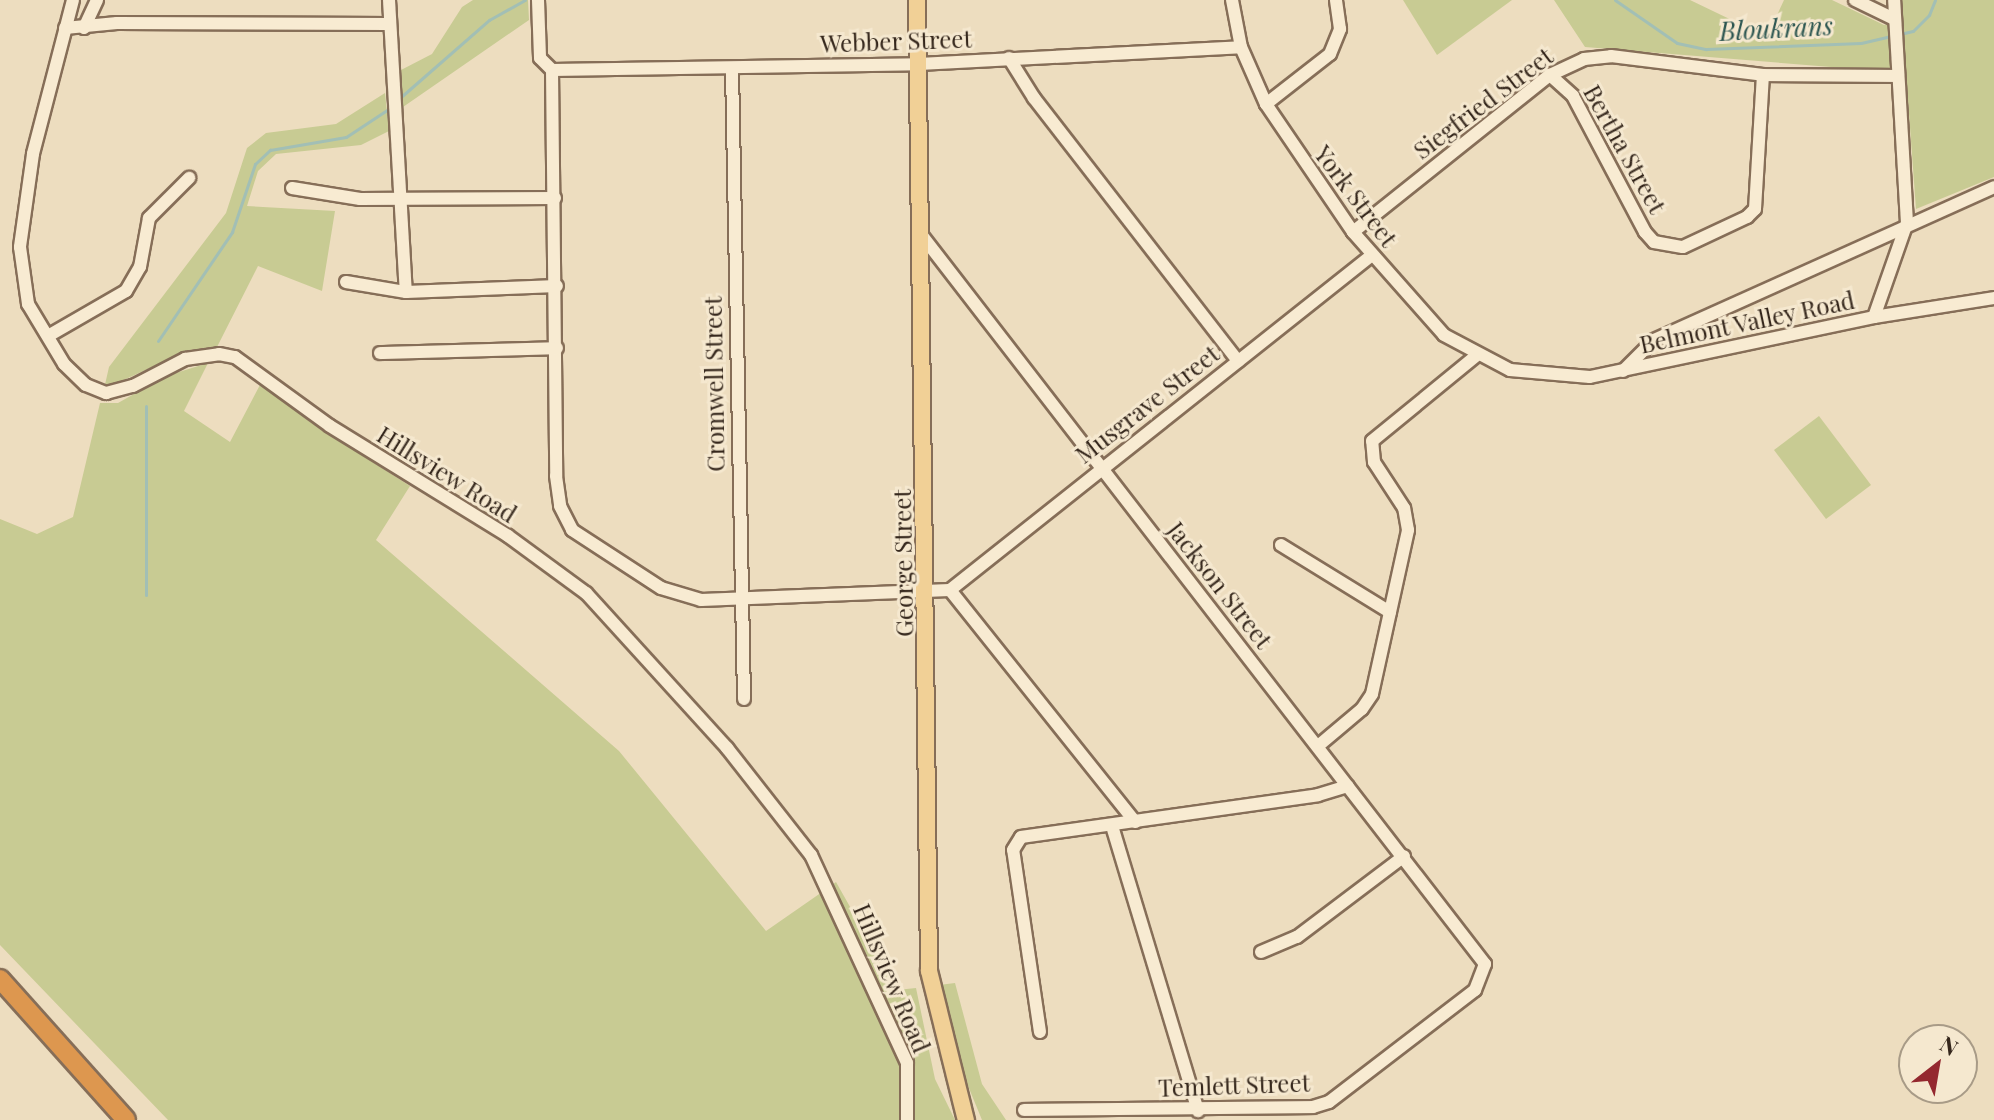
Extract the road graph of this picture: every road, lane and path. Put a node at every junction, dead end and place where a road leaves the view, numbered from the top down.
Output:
1 (73, 0) edge
2 (97, 0) edge
3 (389, 0) edge
4 (538, 0) edge
5 (917, 0) edge
6 (1232, 0) edge
7 (1336, 0) edge
8 (1855, 0) edge
9 (1894, 0) edge
10 (389, 24) junction
11 (65, 28) junction
12 (84, 28) junction
13 (1894, 28) junction
14 (1241, 47) junction
15 (1009, 58) junction
16 (919, 64) junction
17 (732, 68) junction
18 (552, 70) junction
19 (1550, 75) junction
20 (1763, 75) junction
21 (1896, 76) junction
22 (1266, 104) junction
23 (189, 178) dead end
24 (1994, 187) edge
25 (292, 188) dead end
26 (555, 198) junction
27 (400, 199) junction
28 (1907, 223) junction
29 (1353, 232) junction
30 (920, 233) junction
31 (1372, 255) junction
32 (346, 282) dead end
33 (557, 286) junction
34 (406, 292) junction
35 (1994, 298) edge
36 (1874, 317) junction
37 (48, 336) junction
38 (557, 348) junction
39 (380, 353) dead end
40 (1476, 356) junction
41 (1238, 361) junction
42 (1510, 370) joint
43 (1622, 372) junction
44 (1100, 467) junction
45 (1281, 545) dead end
46 (928, 590) junction
47 (950, 590) junction
48 (738, 600) junction
49 (1390, 612) junction
50 (744, 699) dead end
51 (1318, 746) junction
52 (1348, 786) junction
53 (1135, 822) junction
54 (1112, 826) junction
55 (1404, 856) junction
56 (1261, 952) dead end
57 (1485, 964) joint
58 (0, 979) edge
59 (1040, 1032) dead end
60 (1024, 1110) dead end
61 (1198, 1111) junction
62 (126, 1120) edge
63 (907, 1120) edge
64 (966, 1120) edge

1 - 11 street, Hillsview Road
2 - 12 street
3 - 10 street
4 - 18 street
5 - 16 main road, George Street
6 - 14 street, York Street
7 - 22 street
8 - 13 street
9 - 13 street
10 - 12 street
10 - 27 street
11 - 12 street
11 - 37 street, Hillsview Road
13 - 21 street
14 - 15 street, Webber Street
14 - 22 street, York Street
15 - 16 street, Webber Street
15 - 41 street
16 - 17 street, Webber Street
16 - 30 main road, George Street
17 - 18 street, Webber Street
17 - 48 street, Cromwell Street
18 - 26 street
19 - 20 street, Siegfried Street
19 - 20 street, Bertha Street
19 - 29 street, Siegfried Street
20 - 21 street, Siegfried Street
21 - 28 street
22 - 29 street, York Street
23 - 37 street
24 - 28 street
25 - 27 street
26 - 27 street
26 - 33 street
27 - 34 street
28 - 36 street
28 - 43 street
29 - 31 street, York Street
30 - 44 street, Jackson Street
30 - 46 main road, George Street
31 - 40 street, York Street
31 - 41 street, Musgrave Street
32 - 34 street
33 - 34 street
33 - 38 street
35 - 36 street, Belmont Valley Road
36 - 43 street, Belmont Valley Road
37 - 63 street, Hillsview Road
38 - 39 street
38 - 48 street
40 - 42 street, York Street
40 - 49 street
41 - 44 street, Musgrave Street
42 - 43 street, Belmont Valley Road
44 - 47 street, Musgrave Street
44 - 51 street, Jackson Street
45 - 49 street
46 - 47 street
46 - 48 street
46 - 64 main road, George Street
47 - 53 street
48 - 50 street, Cromwell Street
49 - 51 street
51 - 52 street, Jackson Street
52 - 53 street
52 - 55 street, Jackson Street
53 - 54 street
54 - 59 street
54 - 61 street
55 - 56 street
55 - 57 street, Jackson Street
57 - 61 street, Temlett Street
58 - 62 highway
60 - 61 street, Temlett Street

